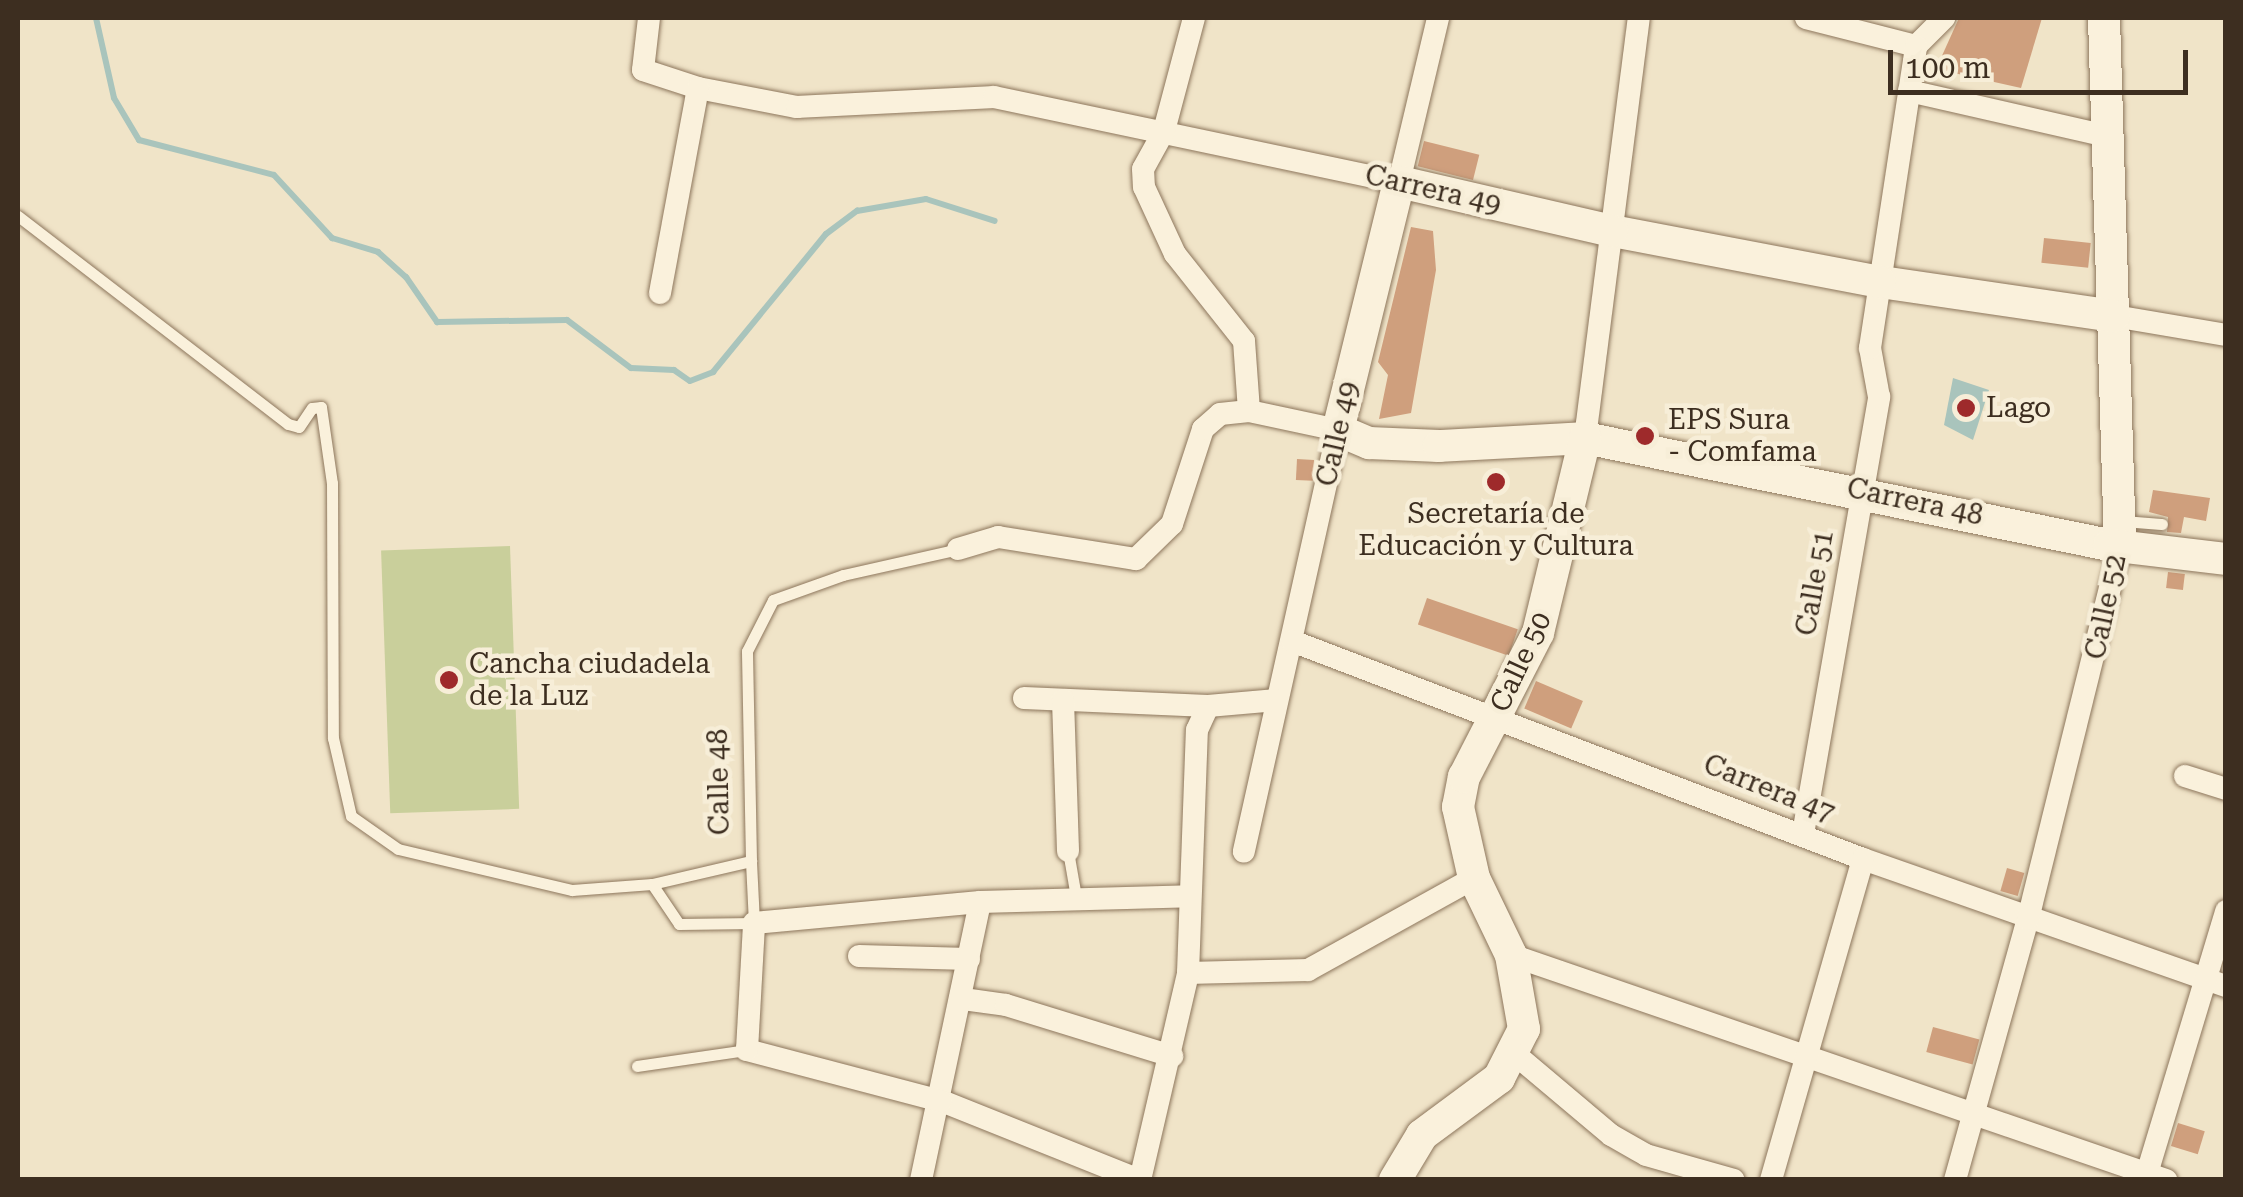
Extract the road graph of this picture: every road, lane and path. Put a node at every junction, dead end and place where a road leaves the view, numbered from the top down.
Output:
1 (648, 18) edge
2 (1194, 18) edge
3 (1438, 18) edge
4 (1640, 18) edge
5 (1806, 18) edge
6 (1944, 18) edge
7 (2104, 18) edge
8 (1916, 46) junction
9 (698, 88) junction
10 (1909, 91) junction
11 (1164, 131) junction
12 (2108, 136) junction
13 (1399, 182) junction
14 (18, 216) edge
15 (1612, 232) junction
16 (1880, 282) junction
17 (660, 292) dead end
18 (2114, 316) junction
19 (2226, 336) edge
20 (1249, 411) junction
21 (1338, 430) junction
22 (1585, 438) junction
23 (1861, 490) junction
24 (2120, 533) junction
25 (958, 549) joint
26 (2226, 559) edge
27 (1292, 641) junction
28 (1024, 698) dead end
29 (1063, 700) junction
30 (1277, 700) junction
31 (1208, 706) junction
32 (1496, 714) junction
33 (2185, 776) dead end
34 (2226, 789) edge
35 (1803, 834) junction
36 (1068, 851) joint
37 (1244, 852) dead end
38 (1863, 859) junction
39 (751, 862) junction
40 (1474, 878) junction
41 (652, 884) junction
42 (1190, 896) junction
43 (1076, 897) junction
44 (980, 902) junction
45 (2226, 910) edge
46 (2028, 920) junction
47 (754, 923) junction
48 (1511, 954) junction
49 (859, 956) dead end
50 (970, 959) junction
51 (1188, 973) junction
52 (2214, 983) edge
53 (963, 999) junction
54 (747, 1050) junction
55 (1516, 1055) junction
56 (1806, 1055) junction
57 (1172, 1056) junction
58 (637, 1066) dead end
59 (941, 1101) junction
60 (1973, 1114) junction
61 (2153, 1177) edge
62 (921, 1180) edge
63 (1140, 1180) edge
64 (1395, 1180) edge
65 (1734, 1180) edge
66 (1771, 1180) edge
67 (1955, 1180) edge

1 - 9 street, Carrera 49
2 - 11 street
3 - 13 street, Calle 49
4 - 15 street, Calle 50
5 - 8 street
6 - 8 street
7 - 12 street, Calle 52
8 - 10 street, Calle 51
9 - 11 street, Carrera 49
9 - 17 street
10 - 12 street
10 - 16 street, Calle 51
11 - 13 street, Carrera 49
11 - 20 street
12 - 18 street, Calle 52
13 - 15 street, Carrera 49
13 - 21 street, Calle 49
14 - 41 lane, Calle 48
15 - 16 street, Carrera 49
15 - 22 street, Calle 50
16 - 18 street, Carrera 49
16 - 23 street, Calle 51
18 - 19 street, Carrera 49
18 - 24 street, Calle 52
20 - 21 street, Carrera 48
20 - 25 street
21 - 22 street, Carrera 48
21 - 27 street, Calle 49
22 - 23 street, Carrera 48
22 - 32 street, Calle 50
23 - 24 street, Carrera 48
23 - 35 street, Calle 51
24 - 26 street, Carrera 48
24 - 46 street, Calle 52
25 - 39 lane, Calle 48
27 - 30 street, Calle 49
27 - 32 street, Carrera 47
28 - 29 street
29 - 31 street
29 - 36 street
30 - 31 street
30 - 37 street, Calle 49
31 - 42 street
32 - 35 street, Carrera 47
32 - 40 street, Calle 50
33 - 34 street
35 - 38 street, Carrera 47
36 - 43 lane
38 - 46 street, Carrera 47
38 - 56 street
39 - 41 lane, Calle 48
39 - 47 lane
40 - 48 street, Calle 50
40 - 51 street
41 - 47 lane
42 - 43 street
42 - 51 street
43 - 44 street
44 - 47 street
44 - 50 street
45 - 52 street
46 - 52 street, Carrera 47
46 - 60 street, Calle 52
47 - 54 street
48 - 55 street, Calle 50
48 - 56 street
49 - 50 street
50 - 53 street
51 - 57 street
52 - 61 street
53 - 57 street
53 - 59 street
54 - 58 lane
54 - 59 street
55 - 64 street
55 - 65 street
56 - 60 street
56 - 66 street
57 - 63 street
59 - 62 street
59 - 63 street
60 - 61 street
60 - 67 street, Calle 52

